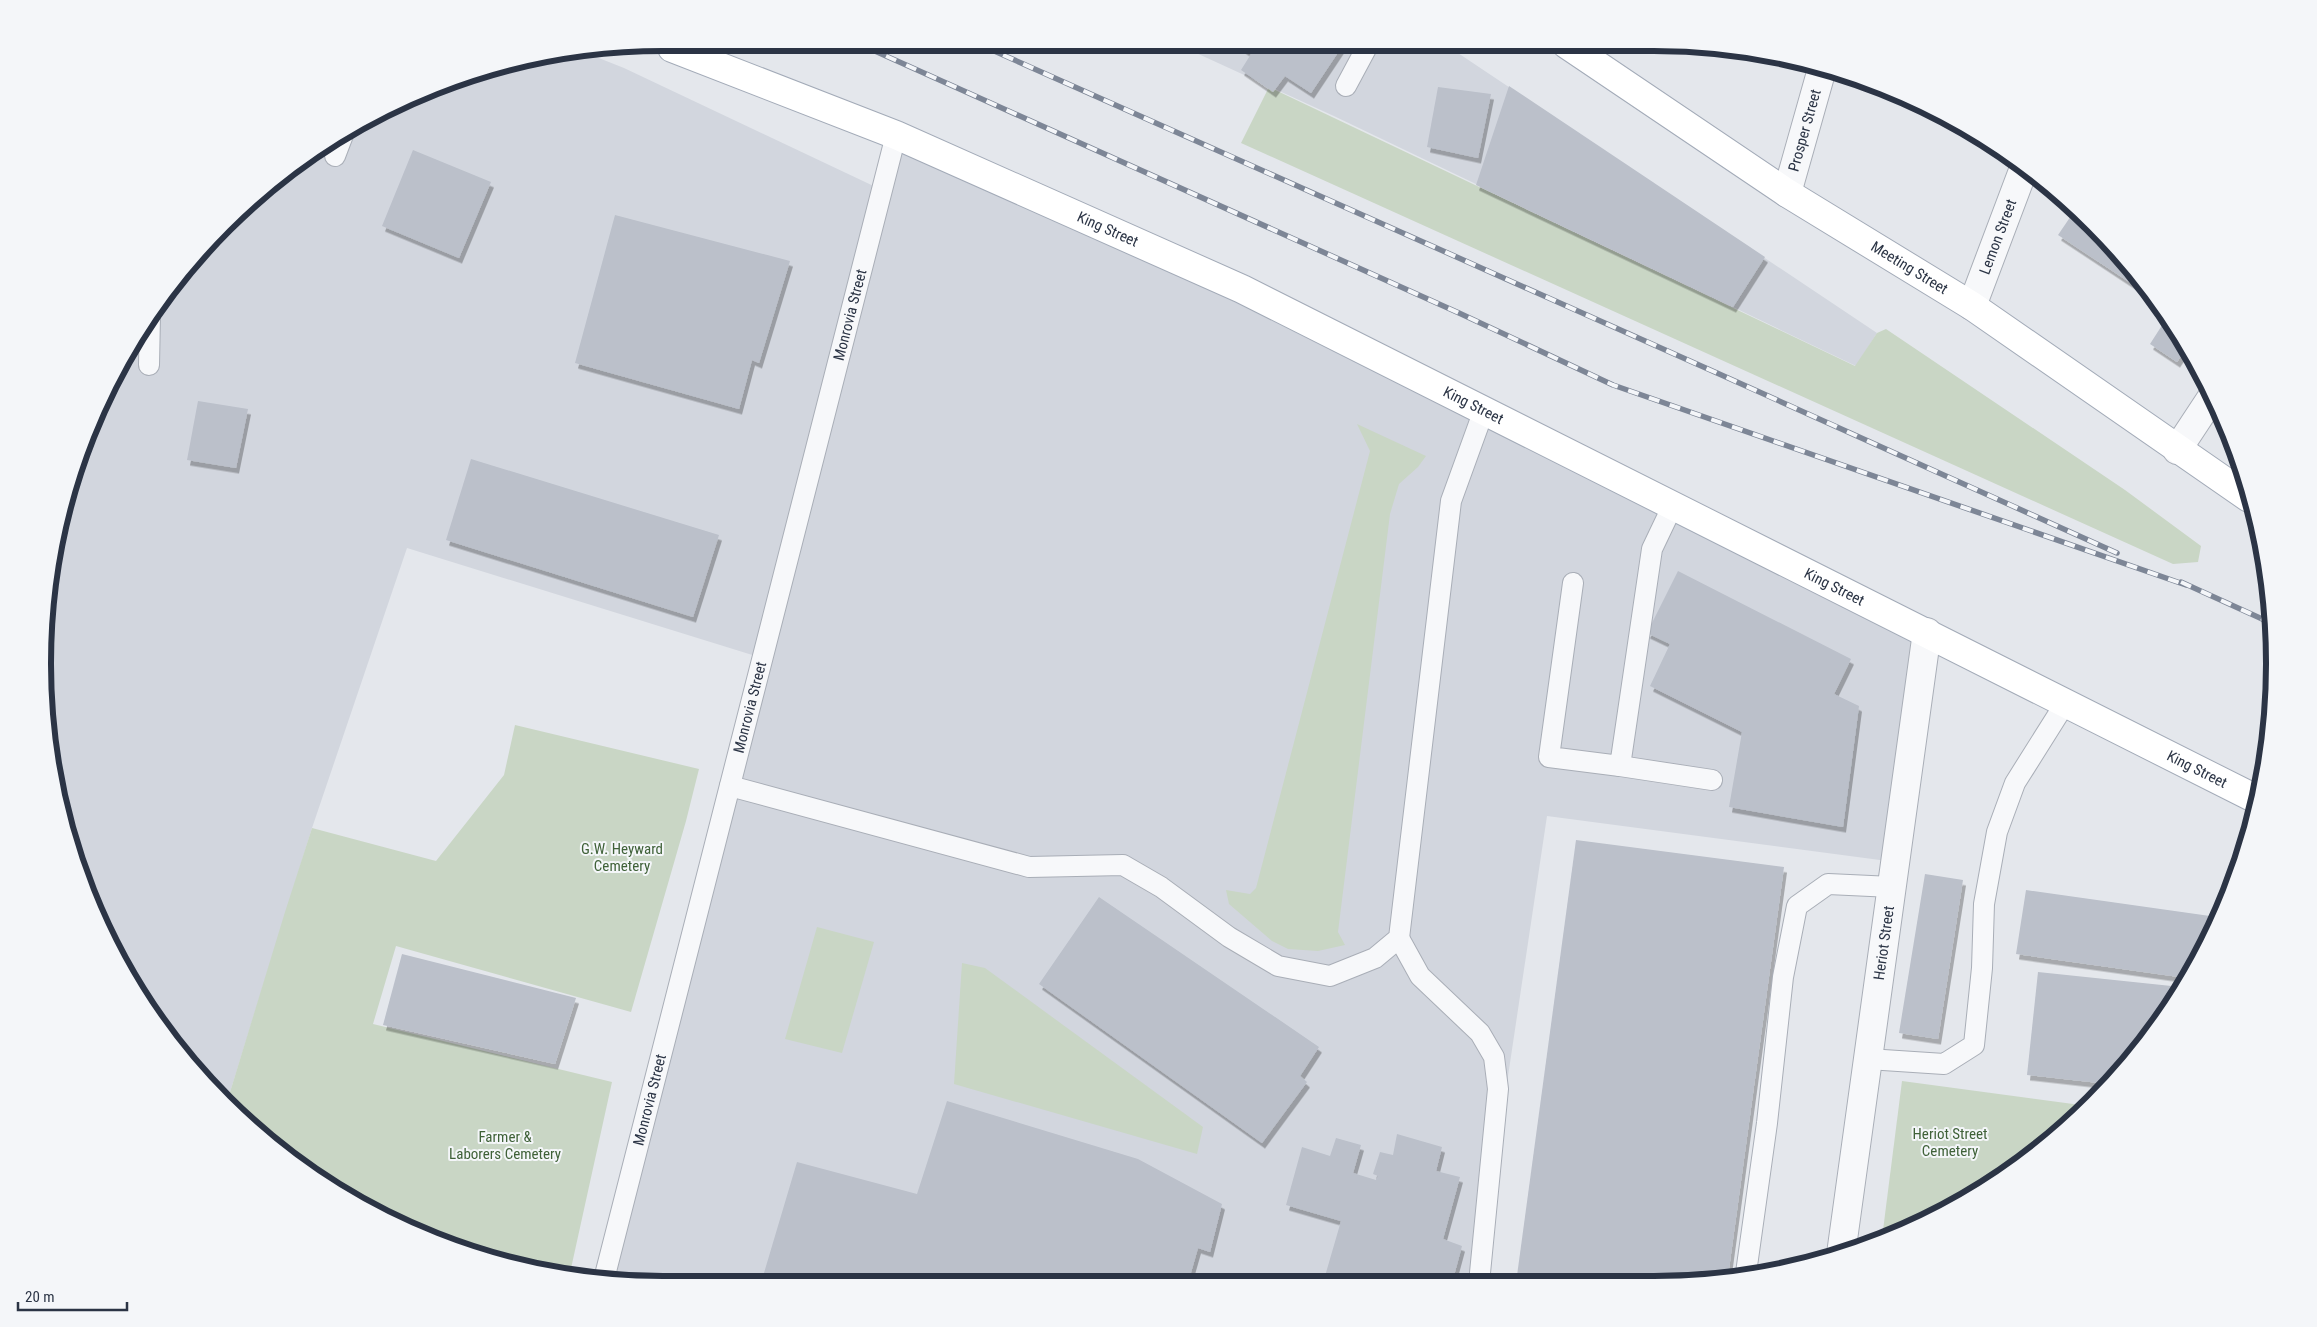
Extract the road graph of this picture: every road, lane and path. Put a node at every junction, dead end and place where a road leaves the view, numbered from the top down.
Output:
1 (680, 51) edge
2 (1365, 51) edge
3 (1576, 51) edge
4 (1820, 75) edge
5 (1346, 86) dead end
6 (896, 135) junction
7 (340, 144) edge
8 (335, 156) dead end
9 (2022, 175) edge
10 (1787, 193) junction
11 (1972, 306) junction
12 (150, 330) edge
13 (149, 364) dead end
14 (2208, 404) edge
15 (1484, 410) junction
16 (2177, 450) junction
17 (2241, 493) edge
18 (1673, 505) junction
19 (1573, 583) dead end
20 (1927, 632) junction
21 (2066, 702) junction
22 (1620, 766) junction
23 (1712, 780) dead end
24 (730, 786) junction
25 (2251, 796) edge
26 (1892, 887) junction
27 (1399, 938) junction
28 (1868, 1059) junction
29 (1842, 1245) edge
30 (1747, 1269) edge
31 (606, 1273) edge
32 (1480, 1276) edge

1 - 6 main road, King Street
2 - 5 lane
3 - 10 main road, Meeting Street
4 - 10 street, Prosper Street
6 - 15 main road, King Street
6 - 24 lane, Monrovia Street
7 - 8 lane
9 - 11 street, Lemon Street
10 - 11 main road, Meeting Street
11 - 16 main road, Meeting Street
12 - 13 lane
14 - 16 street
15 - 18 main road, King Street
15 - 27 lane
16 - 17 main road, Meeting Street
18 - 20 main road, King Street
18 - 22 lane
19 - 22 lane
20 - 21 main road, King Street
20 - 26 street, Heriot Street
21 - 25 main road, King Street
21 - 28 lane
22 - 23 lane
24 - 27 lane
24 - 31 lane, Monrovia Street
26 - 28 street, Heriot Street
26 - 30 lane
27 - 32 lane
28 - 29 street, Heriot Street

